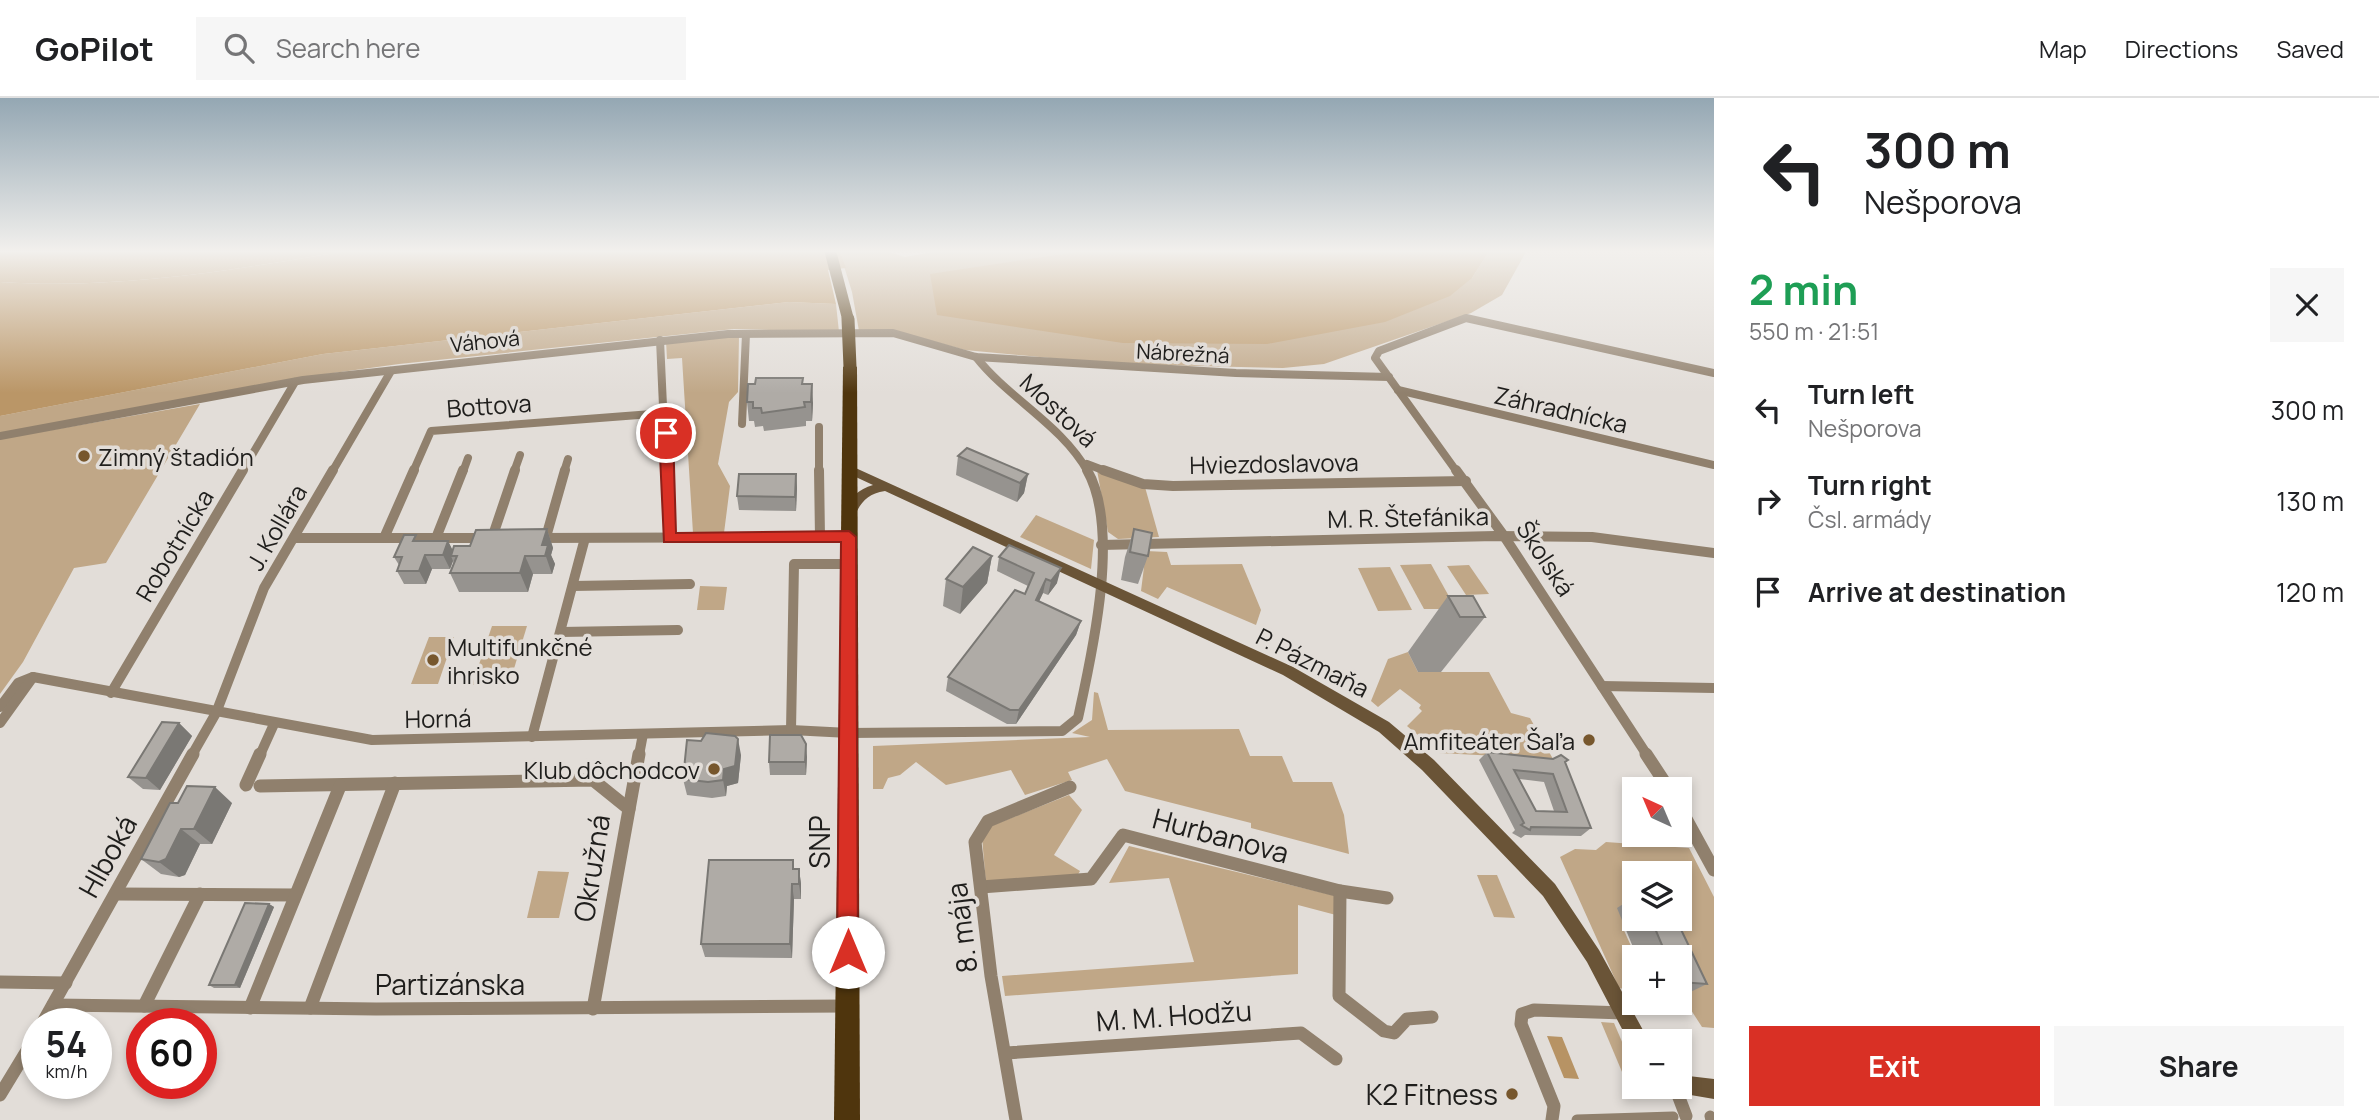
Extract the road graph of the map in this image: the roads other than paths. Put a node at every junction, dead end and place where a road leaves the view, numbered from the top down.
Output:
1 (842, 298) edge
2 (746, 334) junction
3 (660, 340) junction
4 (976, 357) junction
5 (391, 371) junction
6 (1714, 373) edge
7 (1389, 377) junction
8 (295, 382) junction
9 (1398, 390) junction
10 (666, 413) junction
11 (742, 424) dead end
12 (819, 427) dead end
13 (0, 436) edge
14 (850, 449) junction
15 (520, 455) dead end
16 (468, 458) dead end
17 (568, 459) dead end
18 (1087, 464) junction
19 (1714, 465) edge
20 (849, 469) junction
21 (1466, 481) junction
22 (881, 484) junction
23 (849, 514) junction
24 (1504, 536) junction
25 (546, 537) junction
26 (820, 537) junction
27 (849, 537) junction
28 (295, 538) junction
29 (384, 538) junction
30 (436, 538) junction
31 (492, 538) junction
32 (506, 538) edge
33 (519, 538) edge
34 (584, 538) junction
35 (669, 538) junction
36 (1101, 545) junction
37 (1714, 553) edge
38 (849, 564) junction
39 (690, 584) dead end
40 (1100, 585) junction
41 (573, 586) junction
42 (678, 630) dead end
43 (561, 632) junction
44 (33, 677) junction
45 (1602, 686) junction
46 (1714, 688) edge
47 (111, 693) junction
48 (0, 707) edge
49 (216, 713) junction
50 (0, 723) edge
51 (274, 724) junction
52 (855, 727) junction
53 (791, 730) junction
54 (643, 734) junction
55 (532, 737) junction
56 (1661, 777) edge
57 (395, 783) junction
58 (246, 785) dead end
59 (260, 786) dead end
60 (340, 786) junction
61 (1070, 787) dead end
62 (629, 809) junction
63 (1692, 830) edge
64 (1714, 870) edge
65 (981, 887) junction
66 (1340, 891) junction
67 (116, 894) junction
68 (200, 894) junction
69 (294, 895) junction
70 (1387, 898) dead end
71 (0, 982) edge
72 (66, 983) junction
73 (53, 1005) junction
74 (144, 1006) junction
75 (847, 1006) junction
76 (51, 1008) edge
77 (250, 1008) junction
78 (310, 1008) junction
79 (593, 1009) junction
80 (1622, 1009) edge
81 (1622, 1013) edge
82 (1432, 1017) dead end
83 (1006, 1053) junction
84 (1336, 1059) dead end
85 (21, 1060) edge
86 (1692, 1087) edge
87 (1714, 1089) edge
88 (0, 1095) edge
89 (1675, 1099) edge
90 (1674, 1118) edge
91 (847, 1120) edge
92 (1016, 1120) edge
93 (1552, 1120) edge
94 (1577, 1120) edge

1 - 14 main road, SNP, bridge
2 - 3 street, Váhová
2 - 4 street, Váhová
2 - 11 street
3 - 5 street, Váhová
3 - 10 street
4 - 7 street, Nábrežná
4 - 18 street, Mostová
5 - 8 street, Váhová
5 - 28 street, J. Kollára
6 - 7 street, Školská
7 - 9 street, Školská
8 - 13 street, Váhová
8 - 47 street, Robotnícka
9 - 19 street, Záhradnícka
9 - 21 street, Školská
10 - 29 street, Bottova
10 - 35 street
12 - 26 street
14 - 20 main road, SNP
14 - 22 main road
15 - 31 street
16 - 30 street
17 - 25 street
18 - 21 street, Hviezdoslavova
18 - 36 street, Mostová
20 - 22 main road, P. Pázmaňa
20 - 23 main road, SNP
21 - 24 street, Školská
22 - 23 main road
22 - 40 main road, P. Pázmaňa
23 - 27 main road, SNP
24 - 36 street, M. R. Štefánika
24 - 37 street, M. R. Štefánika
24 - 45 street, Školská
25 - 33 street
25 - 34 street
26 - 27 street
26 - 35 street
27 - 38 main road, SNP
28 - 29 street
28 - 49 street, J. Kollára
29 - 30 street
30 - 31 street
31 - 32 street
34 - 35 street
34 - 41 street
36 - 40 street, Mostová
38 - 52 main road, SNP
38 - 53 street
39 - 41 street
40 - 52 street, Mostová
40 - 80 main road, P. Pázmaňa
41 - 43 street
42 - 43 street
43 - 55 street
44 - 47 street, Horná
44 - 48 street
44 - 50 street
45 - 46 street
45 - 56 street, Školská
47 - 49 street, Horná
49 - 51 street, Horná
49 - 67 street, Hlboká
51 - 55 street, Horná
51 - 58 street
52 - 53 street, Horná
52 - 75 main road, SNP
53 - 54 street, Horná
54 - 55 street, Horná
54 - 62 street
57 - 60 street, Okružná
57 - 62 street, Okružná
57 - 78 street
59 - 60 street, Okružná
60 - 69 street
61 - 65 street, 8. mája
62 - 79 street, Okružná
63 - 64 street
65 - 66 street, Hurbanova
65 - 83 street, 8. mája
66 - 70 street, Hurbanova
66 - 82 street
67 - 68 street
67 - 72 street, Hlboká
68 - 69 street
68 - 74 street
69 - 77 street
71 - 72 street
72 - 73 street, Hlboká
73 - 74 street, Partizánska
73 - 76 street, Hlboká
74 - 77 street, Partizánska
75 - 79 street, Partizánska
75 - 91 main road, SNP
77 - 78 street, Partizánska
78 - 79 street, Partizánska
81 - 93 street
83 - 84 street, M. M. Hodžu
83 - 92 street, 8. mája
85 - 88 street
86 - 87 main road
89 - 90 street
90 - 94 street

